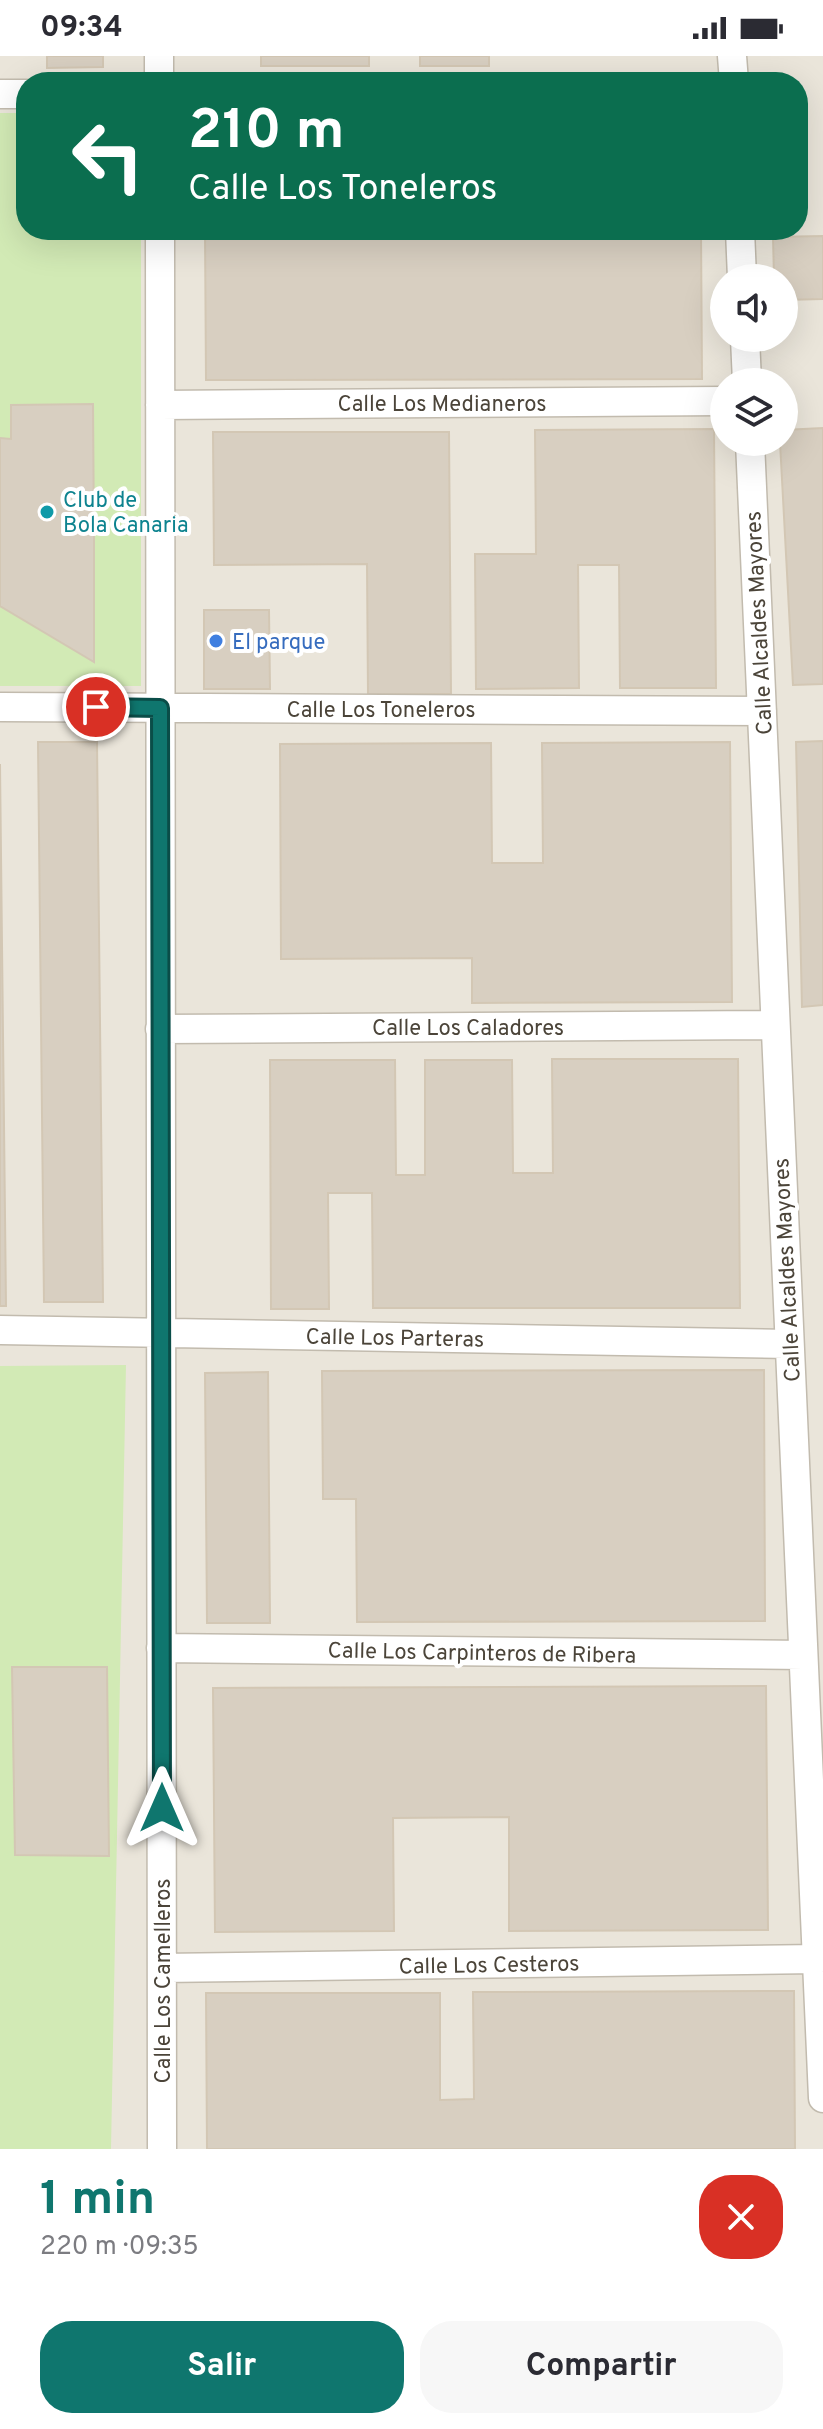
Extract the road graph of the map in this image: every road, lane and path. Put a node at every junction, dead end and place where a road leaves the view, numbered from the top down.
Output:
1 (160, 240) edge
2 (740, 240) edge
3 (741, 264) edge
4 (710, 401) edge
5 (160, 405) junction
6 (751, 456) edge
7 (0, 707) edge
8 (160, 708) junction
9 (762, 711) junction
10 (775, 1025) junction
11 (160, 1029) junction
12 (0, 1330) edge
13 (161, 1333) junction
14 (789, 1344) junction
15 (161, 1648) junction
16 (803, 1655) junction
17 (817, 1959) junction
18 (162, 1968) junction
19 (823, 2098) edge
20 (162, 2149) edge

1 - 5 street, Calle Los Camelleros
2 - 3 street
4 - 5 street, Calle Los Medianeros
5 - 8 street, Calle Los Camelleros
6 - 9 street, Calle Alcaldes Mayores
7 - 8 street, Calle Los Toneleros
8 - 9 street, Calle Los Toneleros
8 - 11 street, Calle Los Camelleros
9 - 10 street, Calle Alcaldes Mayores
10 - 11 street, Calle Los Caladores
10 - 14 street, Calle Alcaldes Mayores
11 - 13 street, Calle Los Camelleros
12 - 13 street, Calle Los Parteras
13 - 14 street, Calle Los Parteras
13 - 15 street, Calle Los Camelleros
14 - 16 street, Calle Alcaldes Mayores
15 - 16 street, Calle Los Carpinteros de Ribera
15 - 18 street, Calle Los Camelleros
16 - 17 street, Calle Alcaldes Mayores
17 - 18 street, Calle Los Cesteros
17 - 19 street, Calle Alcaldes Mayores
18 - 20 street, Calle Los Camelleros

